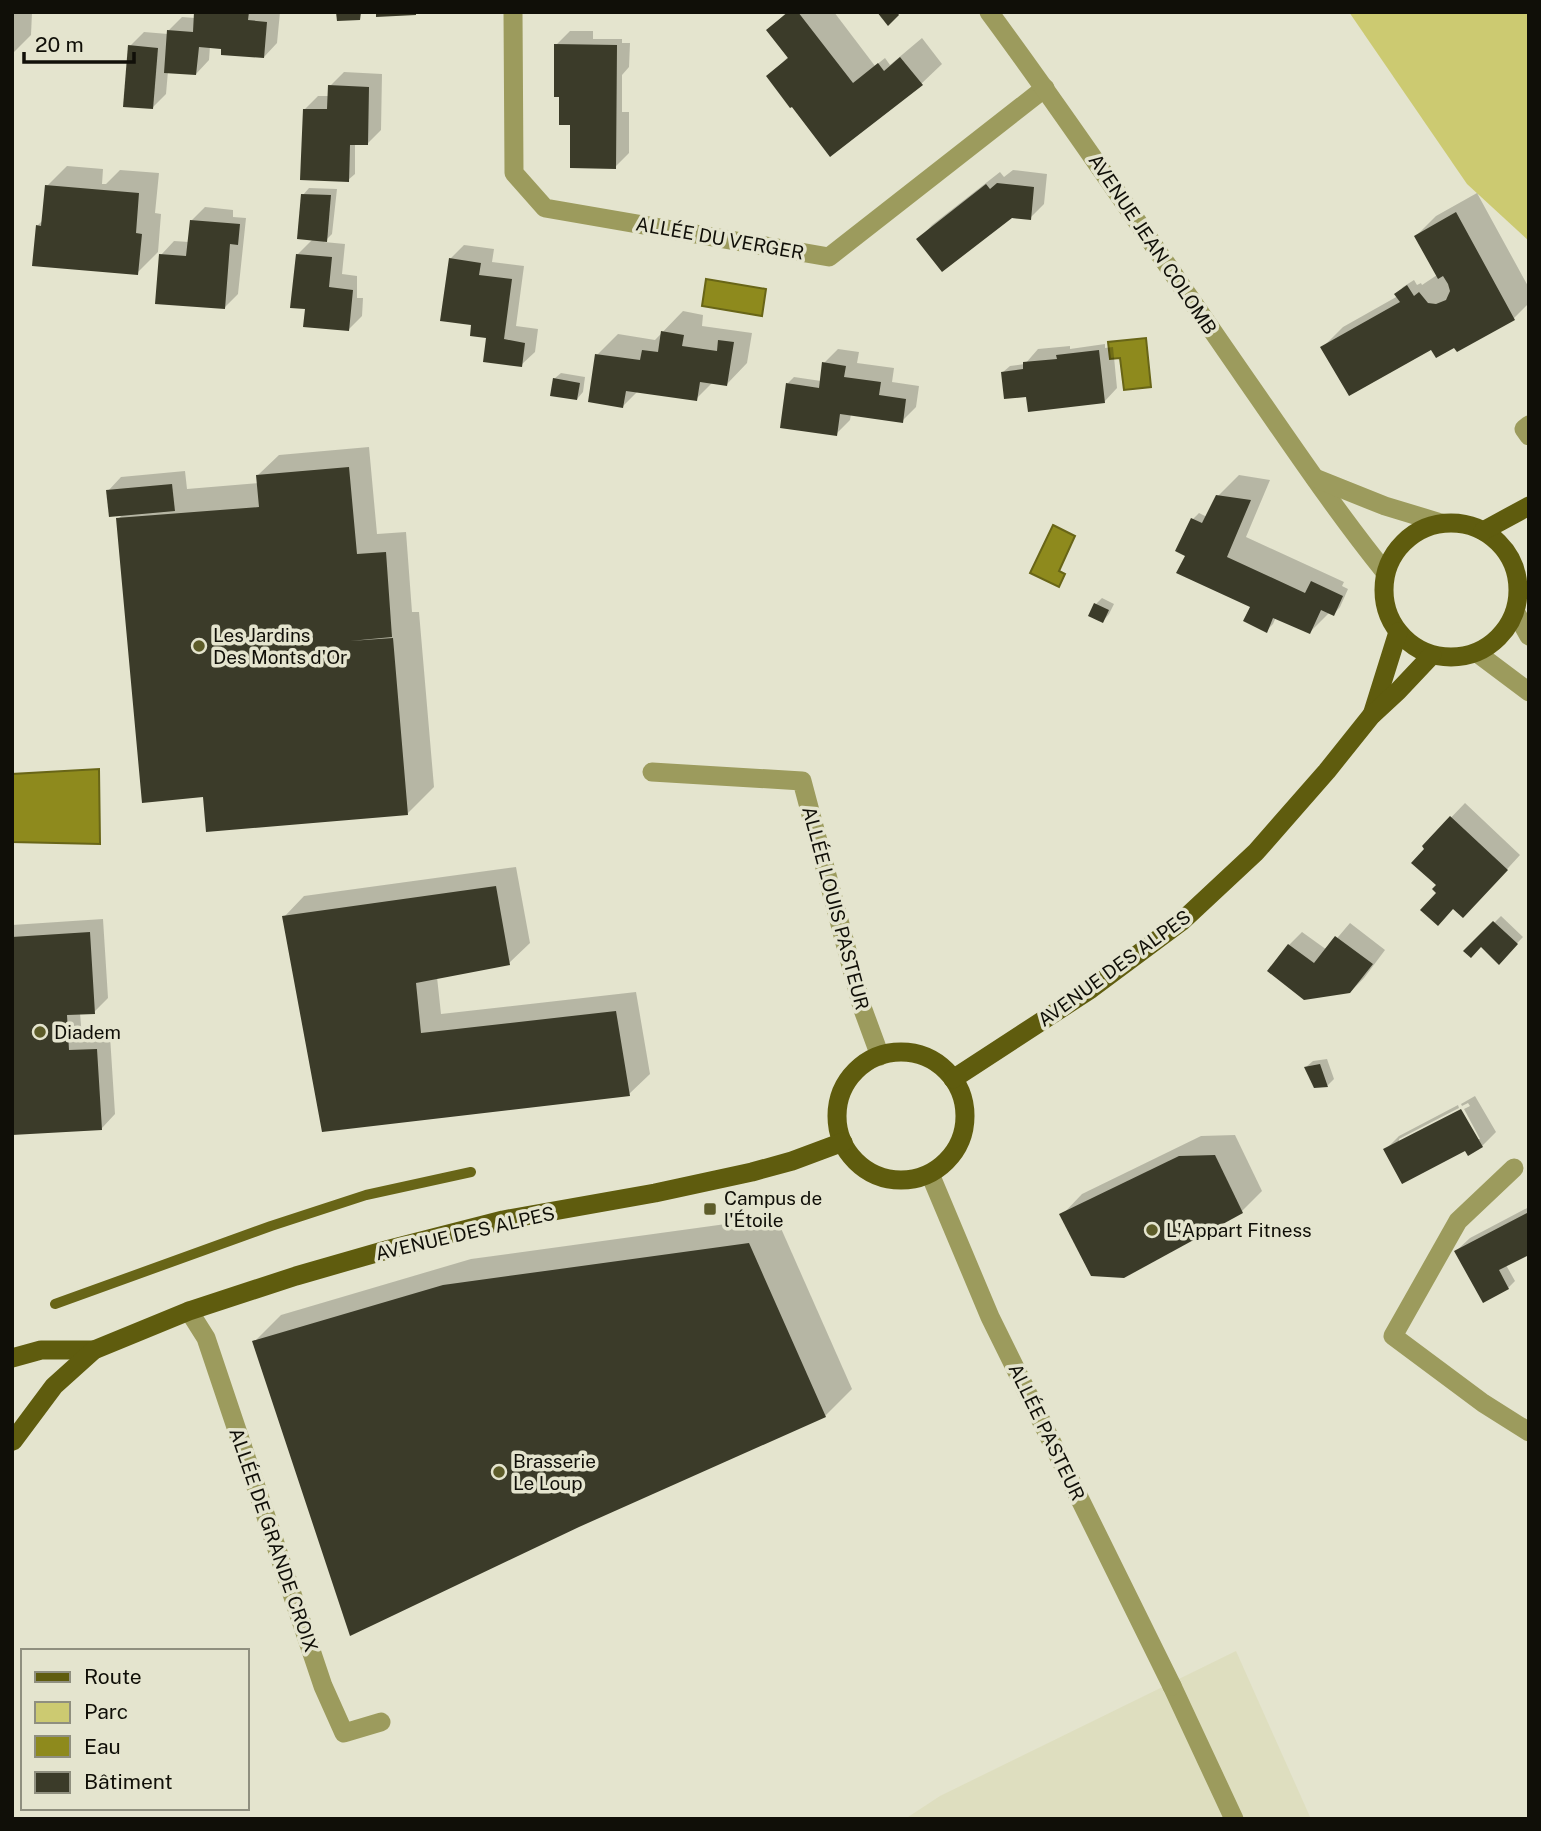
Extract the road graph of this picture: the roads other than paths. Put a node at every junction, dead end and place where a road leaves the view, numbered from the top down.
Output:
1 (513, 12) edge
2 (989, 12) edge
3 (1045, 88) junction
4 (1529, 425) edge
5 (1529, 436) edge
6 (1314, 478) junction
7 (1529, 506) edge
8 (1441, 523) junction
9 (1483, 531) junction
10 (1529, 564) edge
11 (1385, 572) junction
12 (1518, 583) junction
13 (1515, 611) junction
14 (1398, 632) junction
15 (1529, 636) edge
16 (1477, 653) junction
17 (1432, 655) junction
18 (1529, 692) edge
19 (1371, 716) junction
20 (652, 772) dead end
21 (880, 1056) junction
22 (953, 1079) junction
23 (843, 1142) junction
24 (1514, 1168) dead end
25 (930, 1174) junction
26 (189, 1311) junction
27 (94, 1350) junction
28 (12, 1357) edge
29 (12, 1419) edge
30 (1529, 1432) edge
31 (13, 1443) edge
32 (381, 1722) dead end
33 (1234, 1819) edge

1 - 3 street, ALLÉE DU VERGER
2 - 3 street, AVENUE JEAN COLOMB
3 - 6 street, AVENUE JEAN COLOMB
4 - 5 street
6 - 8 street
6 - 11 street, AVENUE JEAN COLOMB
7 - 9 main road
8 - 9 main road
8 - 11 main road
9 - 12 main road
10 - 12 main road
11 - 14 main road
12 - 13 main road
13 - 15 street
13 - 16 main road
14 - 17 main road
14 - 19 main road, AVENUE DES ALPES
16 - 17 main road
16 - 18 street
17 - 19 main road, AVENUE DES ALPES
19 - 22 main road, AVENUE DES ALPES
20 - 21 street, ALLÉE LOUIS PASTEUR
21 - 22 main road
21 - 23 main road
22 - 25 main road
23 - 25 main road
23 - 26 main road, AVENUE DES ALPES
24 - 30 street
25 - 33 street, ALLÉE PASTEUR
26 - 27 main road, AVENUE DES ALPES
26 - 32 street, ALLÉE DE GRANDE CROIX
27 - 28 main road, AVENUE DES ALPES
27 - 31 main road, AVENUE DES ALPES
29 - 31 main road

